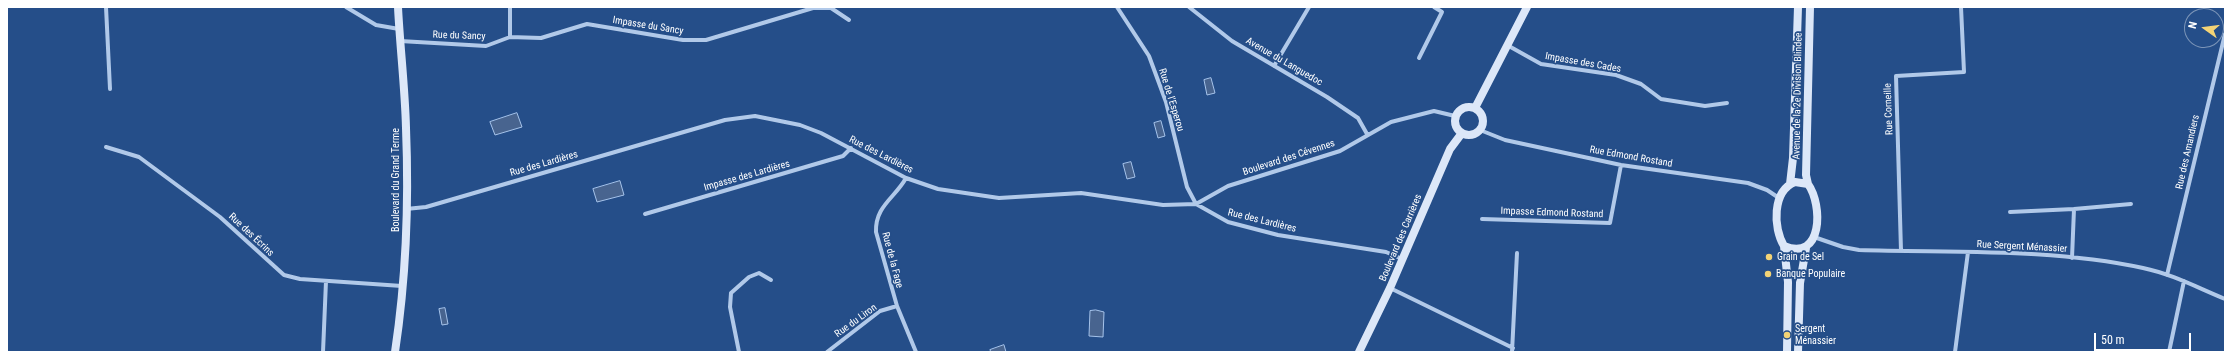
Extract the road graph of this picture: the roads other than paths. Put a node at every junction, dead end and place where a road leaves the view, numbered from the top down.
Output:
1 (106, 7) edge
2 (346, 7) edge
3 (398, 7) edge
4 (510, 7) edge
5 (1117, 7) edge
6 (1189, 7) edge
7 (1309, 7) edge
8 (1434, 7) edge
9 (1527, 7) edge
10 (1798, 7) edge
11 (1810, 7) edge
12 (1961, 7) edge
13 (849, 20) dead end
14 (399, 29) junction
15 (2225, 34) edge
16 (510, 37) junction
17 (400, 41) junction
18 (1507, 45) junction
19 (1419, 58) dead end
20 (1274, 66) junction
21 (110, 89) dead end
22 (1727, 103) dead end
23 (1475, 108) junction
24 (1455, 116) junction
25 (1480, 130) junction
26 (1462, 133) junction
27 (1367, 134) junction
28 (106, 147) dead end
29 (850, 148) junction
30 (1621, 165) junction
31 (906, 178) junction
32 (1790, 184) junction
33 (1808, 184) junction
34 (1779, 198) junction
35 (1196, 204) junction
36 (2131, 204) dead end
37 (406, 209) junction
38 (2074, 209) junction
39 (2010, 212) dead end
40 (645, 214) dead end
41 (1482, 219) dead end
42 (1814, 238) junction
43 (1784, 246) junction
44 (1806, 248) junction
45 (1901, 251) junction
46 (1968, 252) junction
47 (1517, 253) dead end
48 (2072, 258) junction
49 (1402, 259) junction
50 (2167, 274) junction
51 (770, 280) dead end
52 (326, 281) junction
53 (2184, 281) junction
54 (402, 286) junction
55 (1390, 288) junction
56 (2225, 299) edge
57 (897, 306) junction
58 (1512, 350) edge
59 (323, 352) edge
60 (395, 352) edge
61 (739, 352) edge
62 (827, 352) edge
63 (916, 352) edge
64 (1359, 352) edge
65 (1787, 352) edge
66 (1798, 352) edge
67 (1955, 352) edge
68 (2169, 352) edge

1 - 21 street
2 - 14 street
3 - 14 street, Boulevard du Grand Terme
4 - 16 street
5 - 35 street, Rue de l'Esperou
6 - 20 street, Avenue du Languedoc
7 - 20 street
8 - 19 street
9 - 18 street
10 - 32 street, Avenue de la 2e Division Blindee
11 - 33 street, Avenue de la 2e Division Blindee
12 - 45 street, Rue Corneille
13 - 16 street, Impasse du Sancy
14 - 17 street, Boulevard du Grand Terme
15 - 50 street, Rue des Amandiers
16 - 17 street, Rue du Sancy
17 - 37 street, Boulevard du Grand Terme
18 - 22 street, Impasse des Cades
18 - 23 street
20 - 27 street, Avenue du Languedoc
23 - 24 street
23 - 25 street
24 - 26 street
24 - 27 street, Boulevard des Cévennes
25 - 26 street
25 - 30 street, Rue Edmond Rostand
26 - 49 street, Boulevard des Carrières
27 - 35 street, Boulevard des Cévennes
28 - 52 street, Rue des Écrins
29 - 31 street, Rue des Lardières
29 - 37 street, Rue des Lardières
29 - 40 street, Impasse des Lardières
30 - 34 street, Rue Edmond Rostand
30 - 41 street, Impasse Edmond Rostand
31 - 35 street, Rue des Lardières
31 - 57 street, Rue de la Fage
32 - 33 street
32 - 34 street
33 - 42 street
34 - 43 street
35 - 49 street, Rue des Lardières
36 - 38 street
37 - 54 street, Boulevard du Grand Terme
38 - 39 street
38 - 48 street
42 - 44 street
42 - 45 street, Rue Sergent Ménassier
43 - 44 street
43 - 65 street
44 - 66 street
45 - 46 street, Rue Sergent Ménassier
46 - 48 street, Rue Sergent Ménassier
46 - 67 street
47 - 58 street
48 - 50 street, Rue Sergent Ménassier
49 - 55 street, Boulevard des Carrières
50 - 53 street, Rue Sergent Ménassier
51 - 61 street
52 - 54 street, Rue des Écrins
52 - 59 street
53 - 56 street, Rue Sergent Ménassier
53 - 68 street
54 - 60 street, Boulevard du Grand Terme
55 - 58 street
55 - 64 street, Boulevard des Carrières
57 - 62 street, Rue du Liron
57 - 63 street, Rue de la Fage

